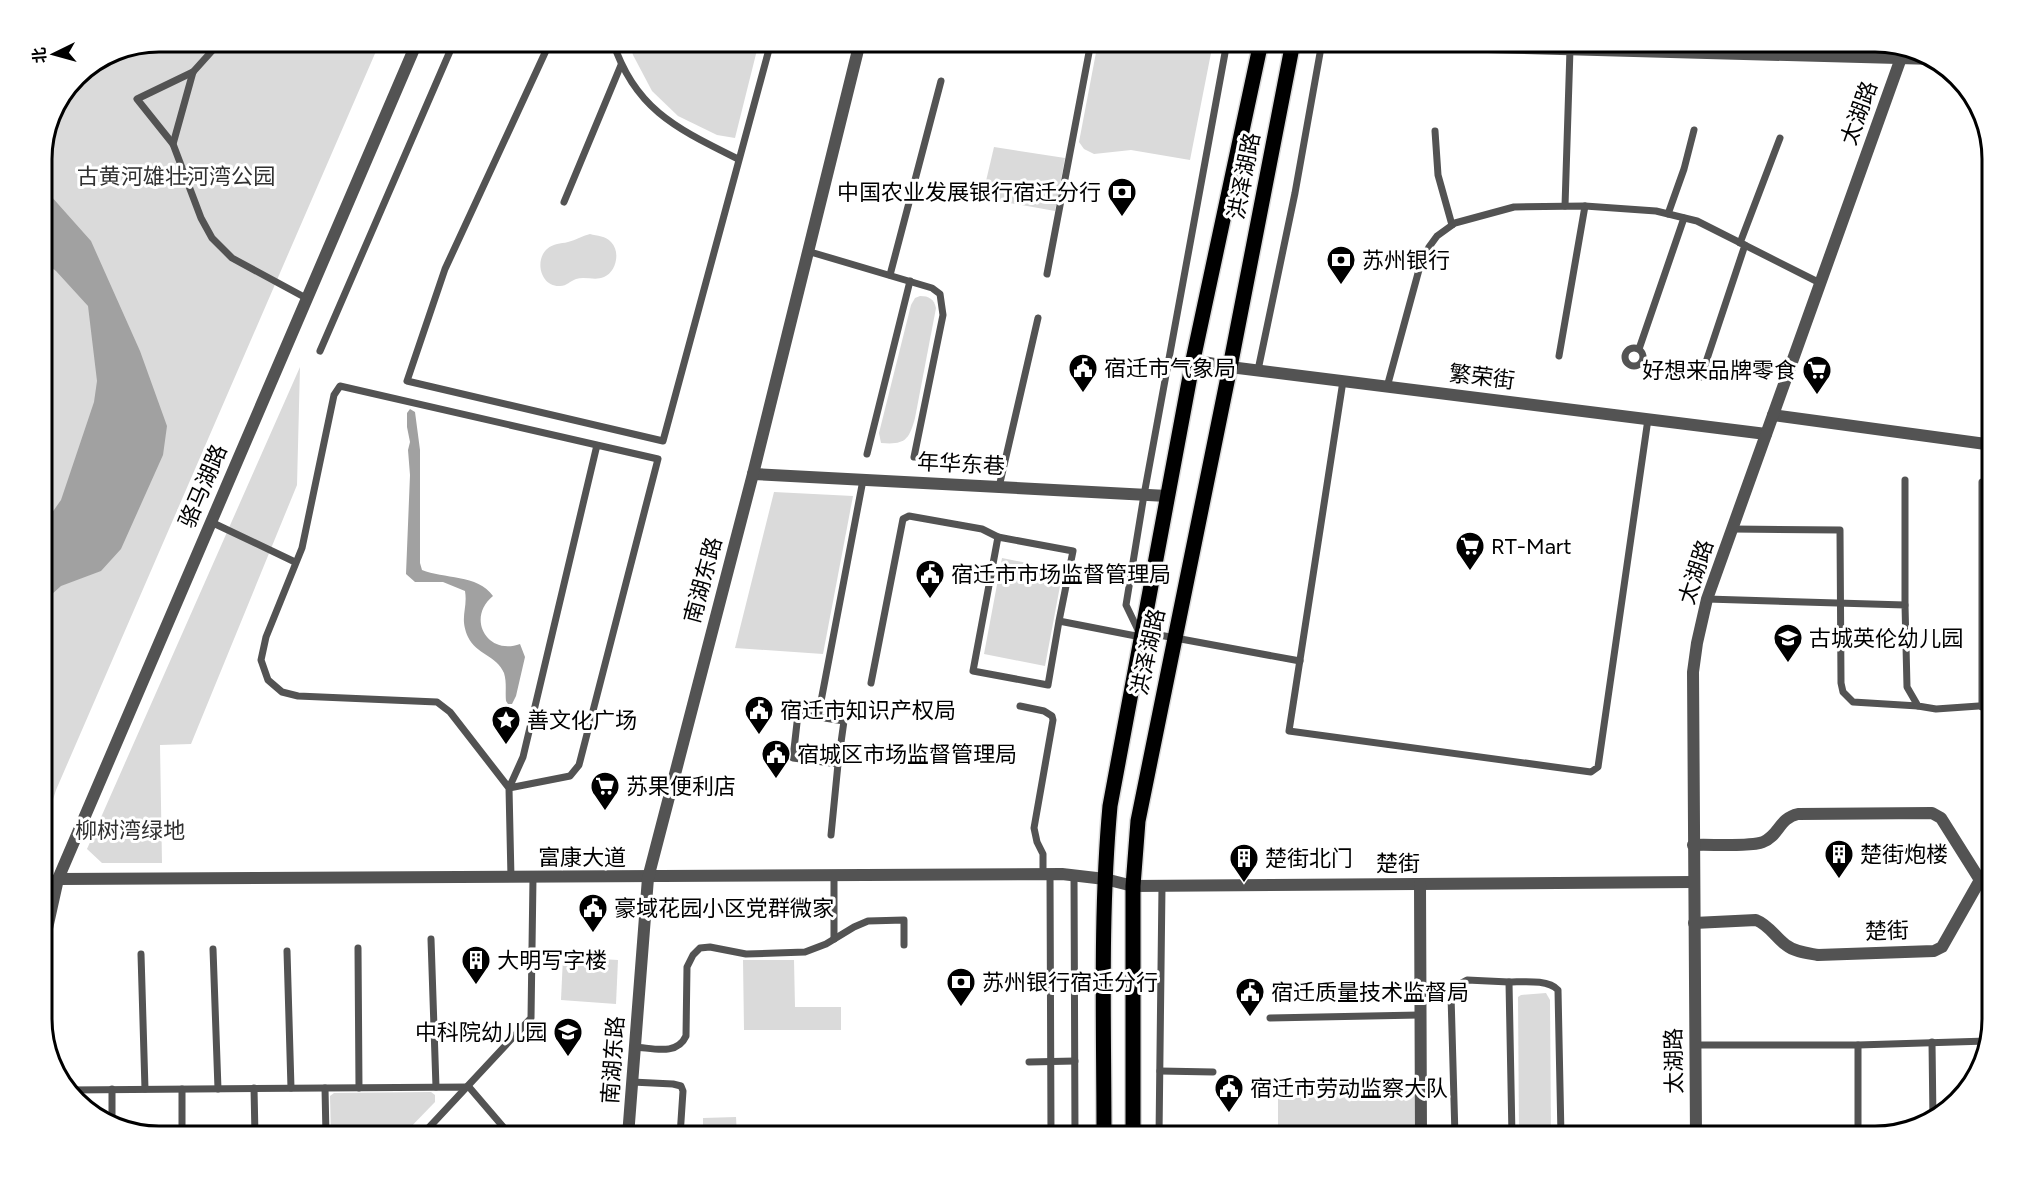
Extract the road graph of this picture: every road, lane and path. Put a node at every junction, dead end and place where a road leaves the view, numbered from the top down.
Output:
1 (211, 52) edge
2 (413, 52) edge
3 (450, 52) edge
4 (545, 52) edge
5 (616, 52) edge
6 (768, 52) edge
7 (858, 52) edge
8 (1089, 52) edge
9 (1225, 52) edge
10 (1259, 52) edge
11 (1293, 52) edge
12 (1320, 52) edge
13 (1570, 52) edge
14 (1769, 52) edge
15 (1893, 54) edge
16 (1901, 56) edge
17 (621, 65) junction
18 (194, 72) junction
19 (941, 81) dead end
20 (1694, 130) dead end
21 (1435, 131) dead end
22 (1780, 138) dead end
23 (173, 144) junction
24 (738, 159) junction
25 (564, 202) dead end
26 (1565, 206) junction
27 (1586, 206) junction
28 (1668, 214) junction
29 (1684, 218) junction
30 (1452, 225) junction
31 (1742, 244) junction
32 (807, 251) junction
33 (1047, 274) dead end
34 (890, 275) junction
35 (910, 281) junction
36 (1820, 283) junction
37 (306, 298) junction
38 (1038, 318) dead end
39 (1639, 349) dead end
40 (320, 351) dead end
41 (1559, 356) dead end
42 (1193, 360) junction
43 (1230, 367) junction
44 (1258, 370) junction
45 (1701, 377) dead end
46 (1343, 381) junction
47 (1387, 387) junction
48 (1773, 415) junction
49 (1648, 419) junction
50 (1766, 434) junction
51 (597, 444) junction
52 (1982, 444) edge
53 (867, 454) dead end
54 (914, 457) dead end
55 (753, 474) junction
56 (863, 480) junction
57 (1905, 480) dead end
58 (1982, 482) dead end
59 (999, 487) junction
60 (1144, 495) junction
61 (1167, 496) junction
62 (211, 522) junction
63 (1732, 529) junction
64 (998, 537) junction
65 (295, 562) junction
66 (1707, 599) junction
67 (1839, 603) junction
68 (1905, 605) junction
69 (1059, 621) junction
70 (1142, 635) junction
71 (1174, 638) junction
72 (1300, 661) junction
73 (871, 683) dead end
74 (1020, 706) dead end
75 (1918, 706) junction
76 (1982, 707) joint
77 (818, 717) junction
78 (838, 764) junction
79 (509, 788) junction
80 (831, 835) dead end
81 (1693, 845) junction
82 (1047, 874) junction
83 (1074, 874) junction
84 (1982, 874) edge
85 (834, 876) junction
86 (511, 878) junction
87 (533, 878) junction
88 (648, 878) junction
89 (58, 879) junction
90 (1105, 879) junction
91 (1693, 882) junction
92 (1420, 884) junction
93 (1133, 886) junction
94 (1162, 886) junction
95 (1982, 886) edge
96 (53, 902) edge
97 (1694, 923) junction
98 (431, 939) dead end
99 (834, 939) junction
100 (904, 945) dead end
101 (357, 948) dead end
102 (213, 949) dead end
103 (287, 951) dead end
104 (141, 954) dead end
105 (1509, 982) junction
106 (1419, 1015) junction
107 (1270, 1018) dead end
108 (1980, 1041) edge
109 (1932, 1042) junction
110 (1694, 1045) junction
111 (1858, 1045) junction
112 (635, 1047) junction
113 (1075, 1061) junction
114 (1029, 1062) dead end
115 (1050, 1062) junction
116 (1160, 1071) junction
117 (1213, 1072) dead end
118 (632, 1082) junction
119 (436, 1087) junction
120 (469, 1087) junction
121 (254, 1088) junction
122 (291, 1088) junction
123 (325, 1088) junction
124 (359, 1088) junction
125 (112, 1089) junction
126 (145, 1089) junction
127 (182, 1089) junction
128 (218, 1089) junction
129 (80, 1090) edge
130 (1932, 1109) edge
131 (112, 1114) edge
132 (1104, 1119) junction
133 (182, 1126) edge
134 (255, 1126) edge
135 (326, 1126) edge
136 (431, 1126) edge
137 (503, 1126) edge
138 (629, 1126) edge
139 (681, 1126) edge
140 (1051, 1126) edge
141 (1075, 1126) edge
142 (1100, 1126) edge
143 (1104, 1126) edge
144 (1132, 1126) edge
145 (1159, 1126) edge
146 (1420, 1126) edge
147 (1455, 1126) edge
148 (1512, 1126) edge
149 (1561, 1126) edge
150 (1696, 1126) edge
151 (1858, 1126) edge

1 - 18 lane
2 - 37 street, 骆马湖路
3 - 40 lane
4 - 24 lane
5 - 17 lane
6 - 24 lane
7 - 32 street, 南湖东路
8 - 33 lane
9 - 60 lane
10 - 42 main road, 洪泽湖路
11 - 43 main road, 洪泽湖路
12 - 44 lane
13 - 26 lane
14 - 15 street
16 - 36 street, 太湖路
17 - 24 lane
17 - 25 lane
18 - 23 lane
18 - 23 lane
19 - 34 lane
20 - 28 lane
21 - 30 lane
22 - 31 lane
23 - 37 lane
26 - 27 lane
26 - 30 lane
27 - 28 lane
27 - 41 lane
28 - 29 lane
29 - 31 lane
29 - 39 lane
30 - 47 lane
31 - 36 lane
31 - 45 lane
32 - 34 lane
32 - 55 street, 南湖东路
34 - 35 lane
35 - 53 lane
35 - 54 lane
36 - 48 street, 太湖路
37 - 62 street, 骆马湖路
38 - 59 lane
42 - 43 street, 繁荣街
42 - 61 main road, 洪泽湖路
43 - 44 street, 繁荣街
43 - 71 main road, 洪泽湖路
44 - 46 street, 繁荣街
46 - 47 street, 繁荣街
46 - 72 lane
47 - 49 street, 繁荣街
48 - 50 street, 太湖路
48 - 52 street
49 - 50 street, 繁荣街
49 - 72 lane
50 - 63 street, 太湖路
51 - 65 lane
51 - 79 lane
51 - 79 lane
55 - 56 street, 年华东巷
55 - 88 street, 南湖东路
56 - 59 street, 年华东巷
56 - 77 lane
57 - 68 lane
58 - 76 lane
59 - 60 street, 年华东巷
60 - 61 street, 年华东巷
60 - 70 lane
61 - 70 main road, 洪泽湖路
62 - 65 lane
62 - 89 street, 骆马湖路
63 - 66 street, 太湖路
63 - 67 lane
64 - 69 lane
64 - 69 lane
64 - 73 lane
65 - 79 lane
66 - 67 lane
66 - 81 street, 太湖路
67 - 68 lane
67 - 75 lane
68 - 75 lane
69 - 70 lane
70 - 71 lane
70 - 90 main road, 洪泽湖路
71 - 72 lane
71 - 93 main road, 洪泽湖路
74 - 82 lane
75 - 76 lane
77 - 78 lane
77 - 78 lane
78 - 80 lane
79 - 86 lane
81 - 84 street, 楚街
81 - 91 street, 太湖路
82 - 83 street, 富康大道
82 - 85 street, 富康大道
82 - 115 lane
83 - 90 street, 富康大道
83 - 113 lane
85 - 88 street, 富康大道
85 - 99 lane
86 - 87 street, 富康大道
86 - 89 street, 富康大道
87 - 88 street, 富康大道
87 - 120 lane
88 - 112 street, 南湖东路
89 - 96 street, 骆马湖路
90 - 93 street, 楚街
90 - 132 main road, 洪泽湖路
91 - 92 street, 楚街
91 - 97 street, 太湖路
92 - 94 street, 楚街
92 - 106 street
93 - 94 street, 楚街
93 - 144 main road, 洪泽湖路
94 - 116 lane
95 - 97 street, 楚街
97 - 110 street, 太湖路
98 - 119 lane
99 - 100 lane
99 - 112 lane
101 - 124 lane
102 - 128 lane
103 - 122 lane
104 - 126 lane
105 - 147 lane
105 - 148 lane
105 - 149 lane
106 - 107 lane
106 - 146 street
108 - 109 lane
109 - 111 lane
109 - 130 lane
110 - 111 lane
110 - 150 street, 太湖路
111 - 151 lane
112 - 118 street, 南湖东路
113 - 115 lane
113 - 141 lane
114 - 115 lane
115 - 140 lane
116 - 117 lane
116 - 145 lane
118 - 138 street, 南湖东路
118 - 139 lane
119 - 120 lane
119 - 124 lane
120 - 136 lane
120 - 137 lane
121 - 122 lane
121 - 128 lane
121 - 134 lane
122 - 123 lane
123 - 124 lane
123 - 135 lane
125 - 126 lane
125 - 129 lane
125 - 131 lane
126 - 127 lane
127 - 128 lane
127 - 133 lane
132 - 142 lane
132 - 143 main road, 洪泽湖路

